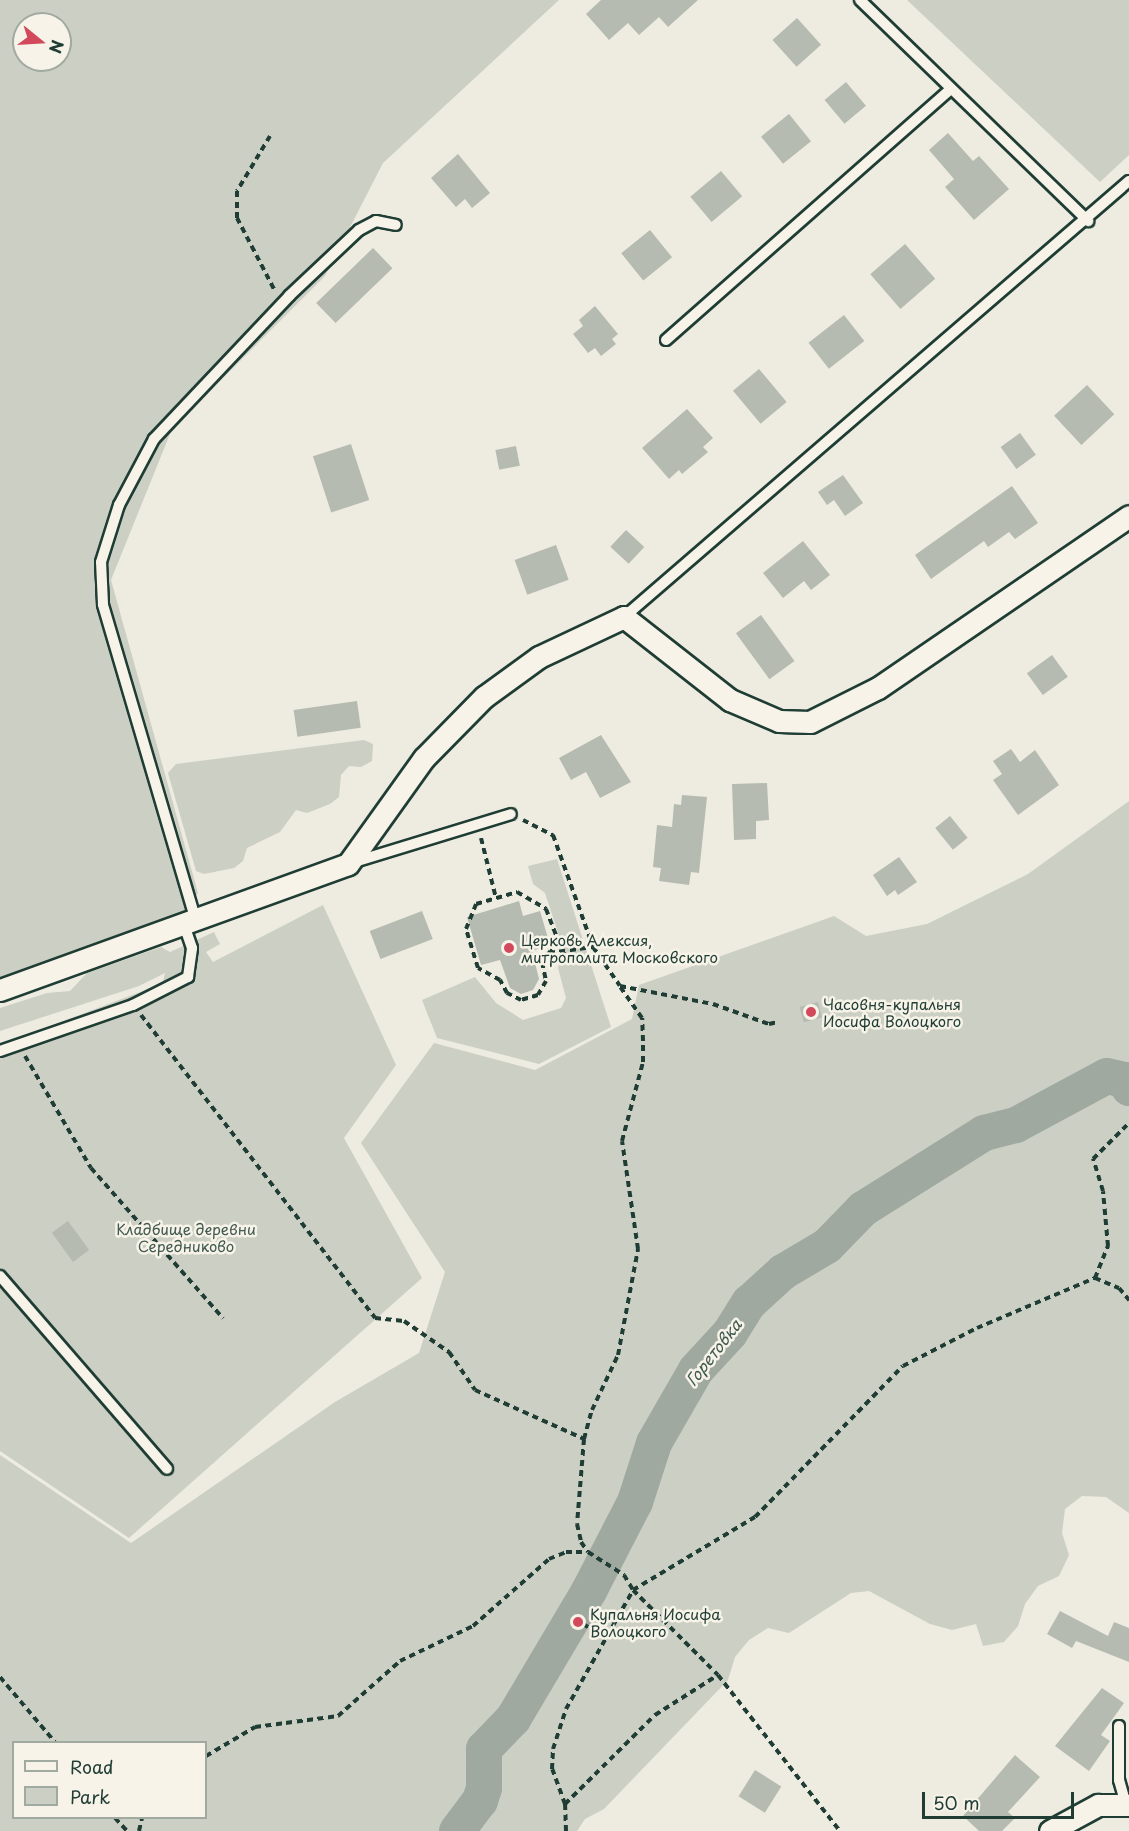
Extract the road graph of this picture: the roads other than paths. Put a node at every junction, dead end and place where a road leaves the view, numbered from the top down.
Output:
1 (860, 0) edge
2 (951, 89) junction
3 (1129, 181) edge
4 (1088, 221) junction
5 (396, 225) dead end
6 (666, 340) dead end
7 (1129, 516) edge
8 (624, 617) junction
9 (511, 814) road end
10 (348, 864) junction
11 (190, 923) junction
12 (0, 990) edge
13 (0, 1051) edge
14 (0, 1275) edge
15 (167, 1469) dead end
16 (1119, 1726) dead end
17 (1128, 1805) edge
18 (1050, 1831) edge

1 - 2 lane
2 - 4 lane
2 - 6 lane
3 - 4 lane
4 - 8 lane
5 - 11 lane
7 - 8 street
8 - 10 street
9 - 10 lane
10 - 11 street
11 - 12 street
11 - 13 lane
14 - 15 lane
16 - 17 lane
17 - 18 street

